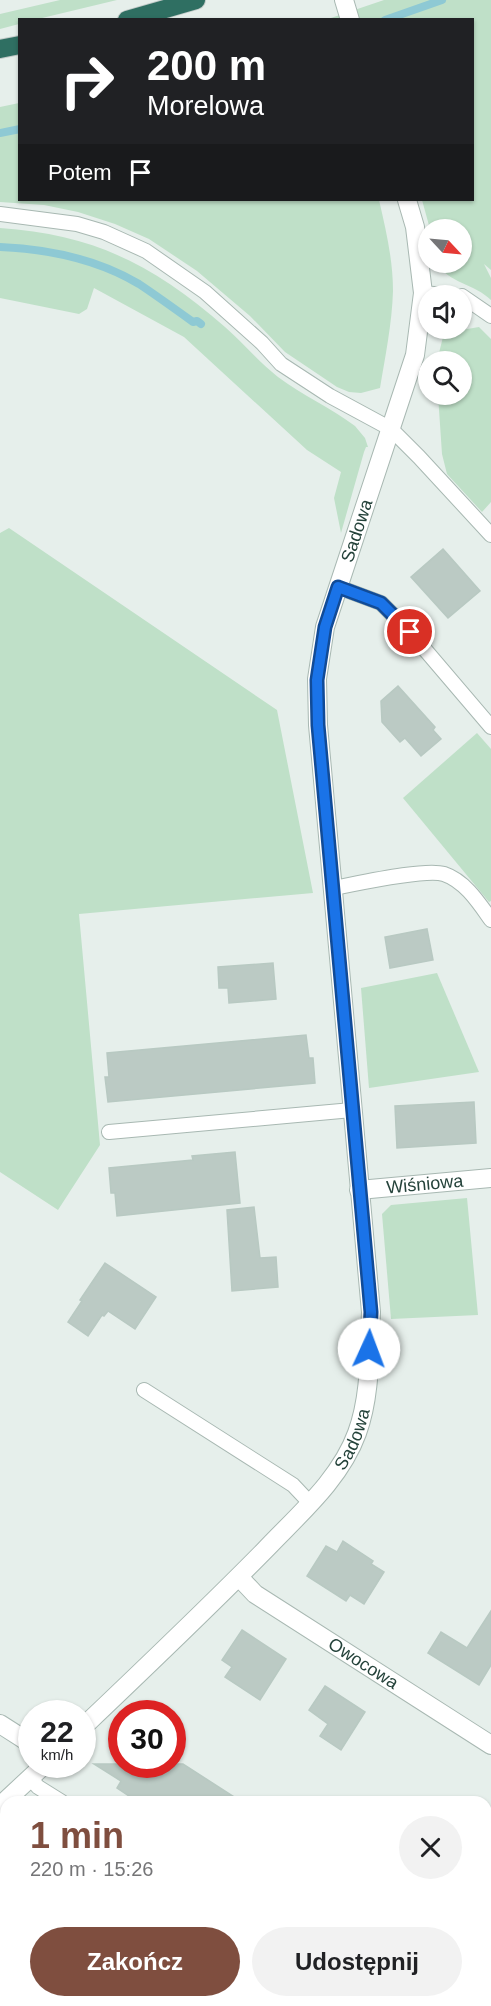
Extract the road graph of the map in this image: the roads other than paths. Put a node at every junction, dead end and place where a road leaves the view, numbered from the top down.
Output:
1 (196, 0) edge
2 (344, 0) edge
3 (134, 18) edge
4 (349, 18) edge
5 (18, 45) edge
6 (0, 49) edge
7 (407, 201) edge
8 (0, 214) edge
9 (422, 285) edge
10 (472, 303) edge
11 (491, 316) edge
12 (418, 332) edge
13 (391, 429) junction
14 (491, 535) edge
15 (338, 587) junction
16 (491, 727) edge
17 (333, 888) junction
18 (491, 920) edge
19 (352, 1110) junction
20 (109, 1132) dead end
21 (491, 1178) edge
22 (359, 1190) junction
23 (144, 1390) dead end
24 (310, 1503) junction
25 (238, 1577) junction
26 (96, 1714) edge
27 (0, 1724) edge
28 (18, 1736) edge
29 (491, 1744) edge
30 (30, 1778) joint
31 (11, 1796) edge
32 (52, 1796) edge

1 - 3 highway
2 - 4 street
5 - 6 highway
7 - 9 street, Sadowa
8 - 13 lane
10 - 11 lane
12 - 13 street, Sadowa
13 - 14 lane
13 - 15 street, Sadowa
15 - 16 lane
15 - 17 street, Sadowa
17 - 18 lane
17 - 19 street, Sadowa
19 - 20 lane
19 - 22 street, Sadowa
21 - 22 street, Wiśniowa
22 - 24 street, Sadowa
23 - 24 lane
24 - 25 street, Sadowa
25 - 26 street, Sadowa
25 - 29 street, Owocowa
27 - 28 street
30 - 31 street
30 - 32 lane

